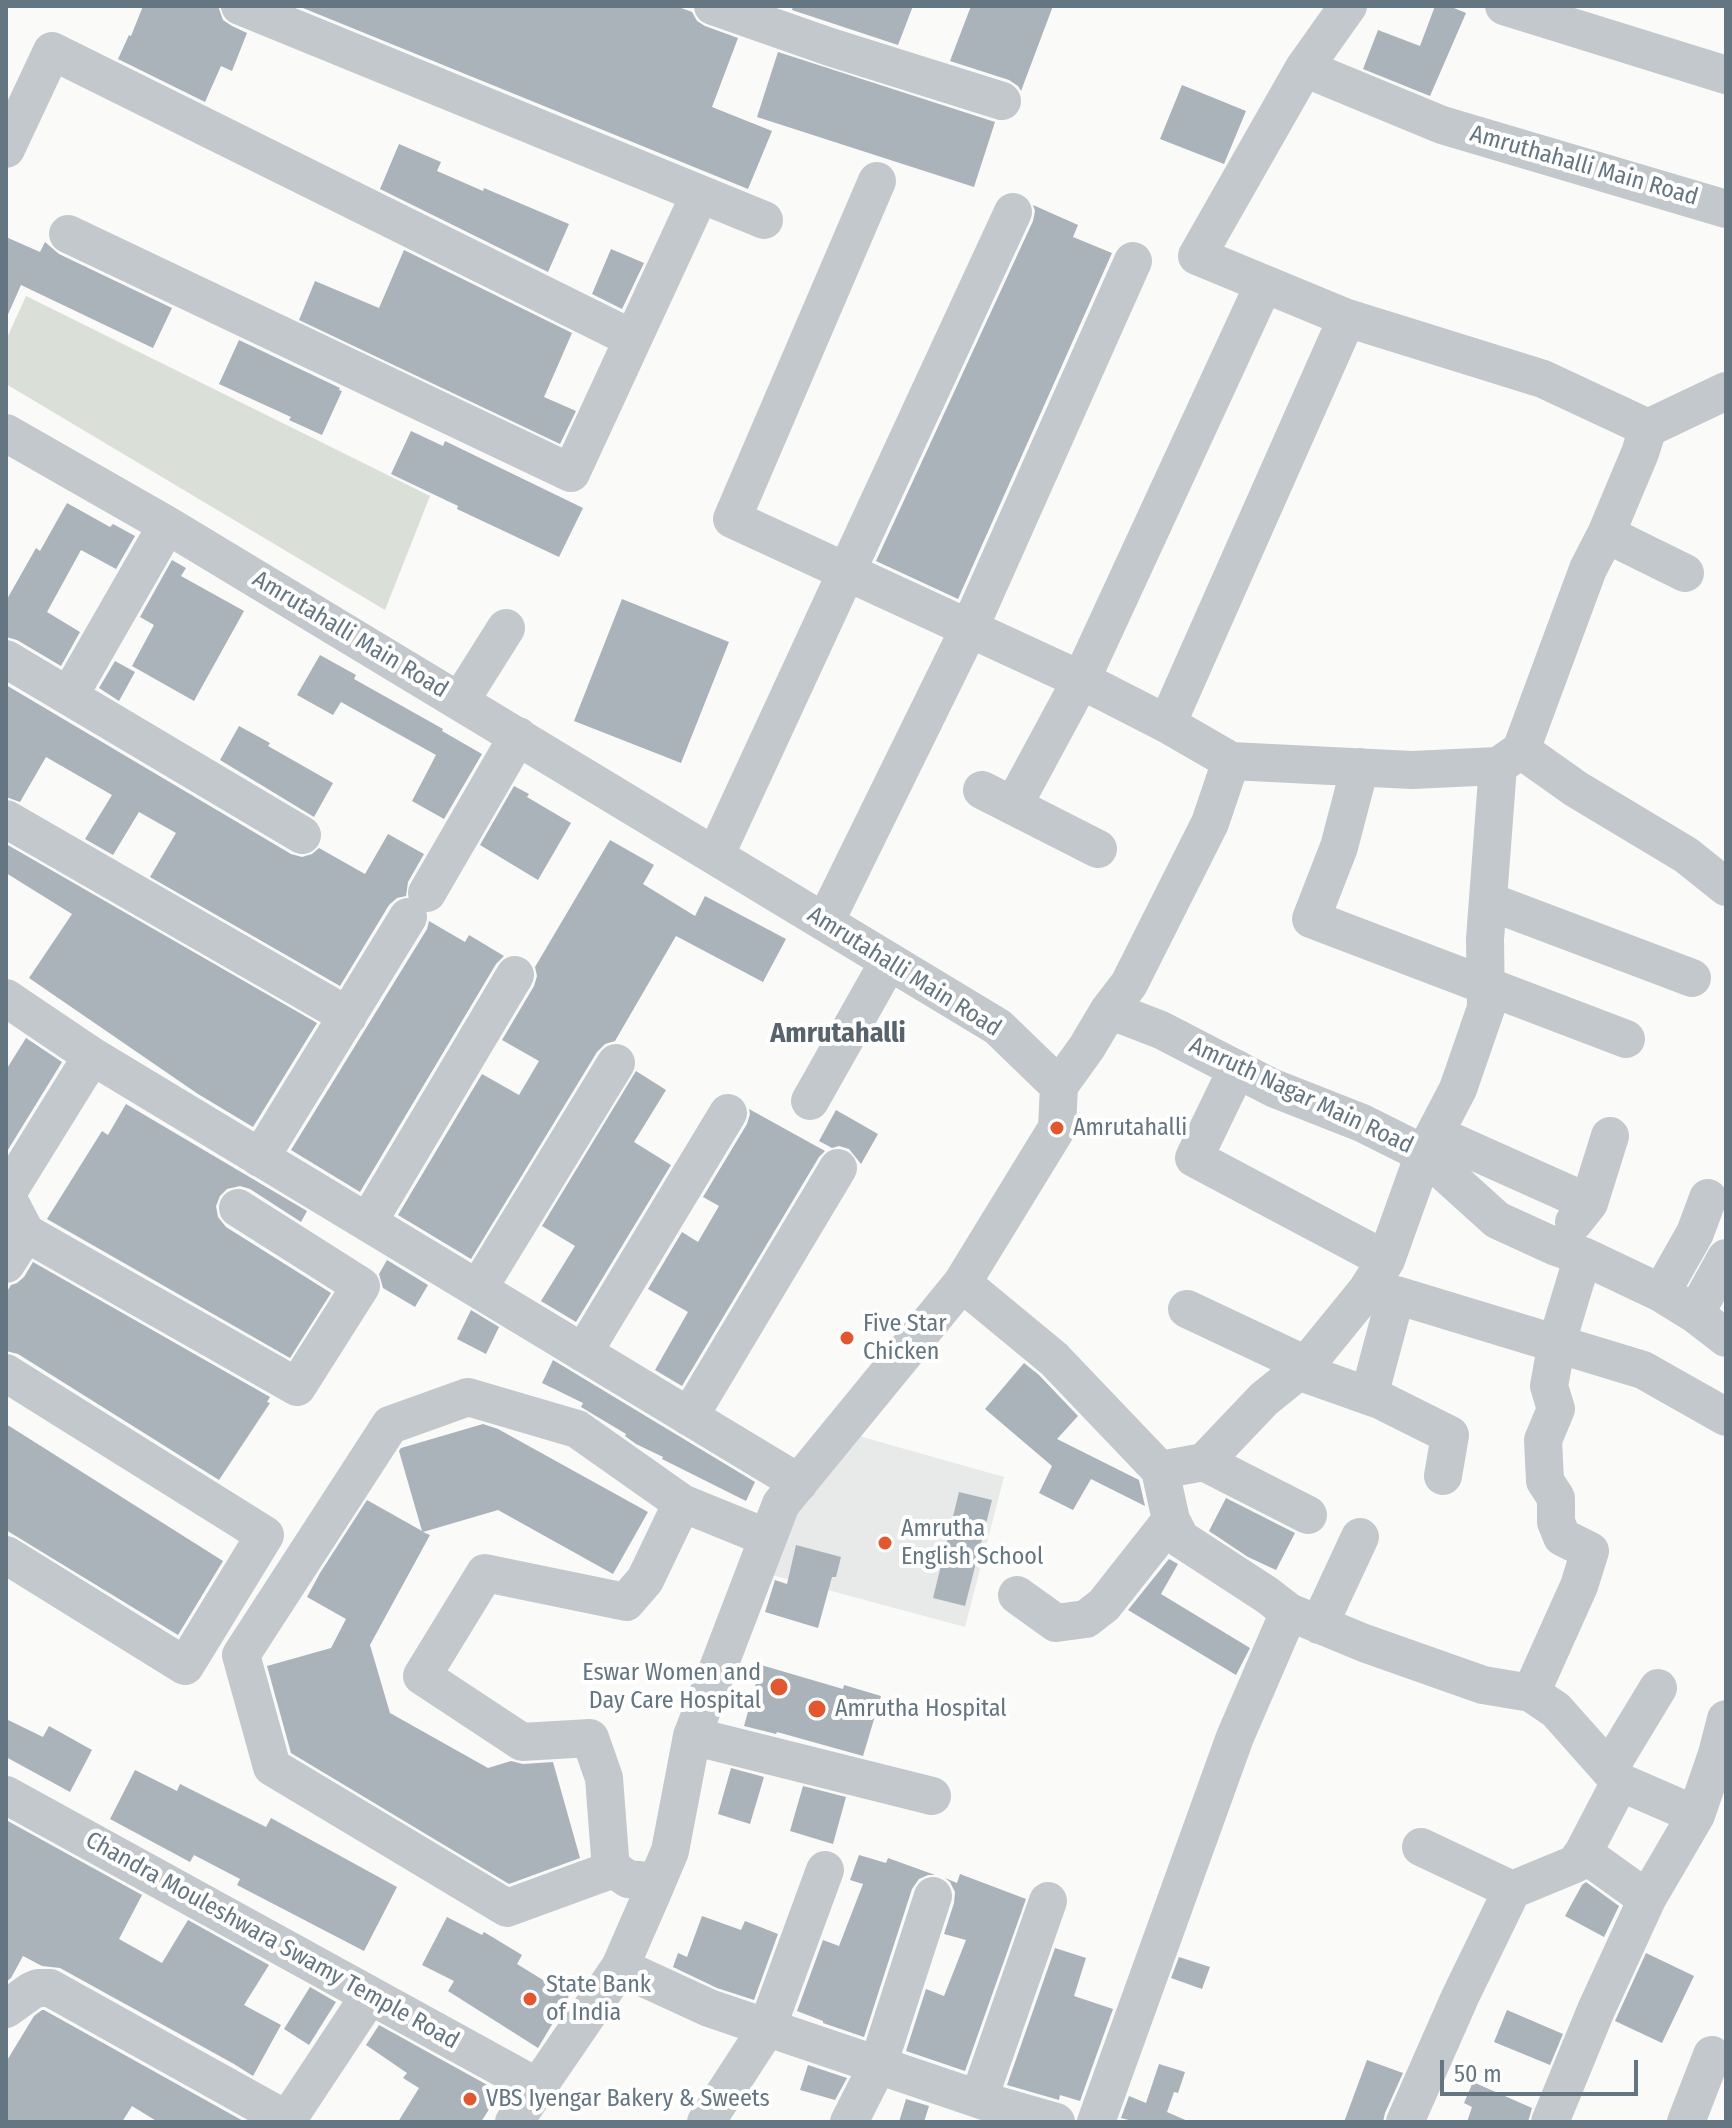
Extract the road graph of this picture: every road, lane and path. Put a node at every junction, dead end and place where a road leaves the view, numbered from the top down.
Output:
1 (240, 6) edge
2 (713, 6) edge
3 (1348, 6) edge
4 (1504, 6) edge
5 (1304, 68) junction
6 (1726, 75) edge
7 (1002, 101) dead end
8 (6, 149) edge
9 (877, 181) dead end
10 (700, 194) junction
11 (1726, 209) edge
12 (1013, 212) dead end
13 (764, 220) dead end
14 (68, 234) dead end
15 (1133, 261) dead end
16 (1264, 284) junction
17 (1347, 318) junction
18 (633, 339) junction
19 (1726, 391) edge
20 (1648, 428) junction
21 (6, 433) edge
22 (167, 525) junction
23 (1606, 534) junction
24 (846, 571) junction
25 (1685, 573) dead end
26 (506, 628) dead end
27 (969, 629) junction
28 (6, 659) edge
29 (1081, 680) junction
30 (69, 696) junction
31 (460, 701) junction
32 (1167, 724) junction
33 (518, 736) junction
34 (1510, 758) junction
35 (1231, 761) junction
36 (1360, 767) junction
37 (6, 819) edge
38 (302, 835) dead end
39 (1098, 849) dead end
40 (715, 856) junction
41 (1720, 868) edge
42 (1488, 901) junction
43 (825, 922) junction
44 (889, 961) junction
45 (515, 975) dead end
46 (1692, 978) dead end
47 (1485, 986) junction
48 (6, 998) edge
49 (1109, 1010) junction
50 (348, 1016) junction
51 (1626, 1039) dead end
52 (92, 1056) junction
53 (616, 1063) dead end
54 (1237, 1069) junction
55 (1059, 1086) junction
56 (810, 1101) dead end
57 (728, 1113) dead end
58 (1610, 1136) dead end
59 (1429, 1144) junction
60 (260, 1158) junction
61 (838, 1168) dead end
62 (1708, 1198) dead end
63 (1589, 1203) junction
64 (238, 1208) dead end
65 (368, 1222) junction
66 (16, 1249) edge
67 (1570, 1252) junction
68 (1726, 1258) edge
69 (1383, 1282) junction
70 (962, 1283) junction
71 (478, 1289) junction
72 (1661, 1293) junction
73 (1187, 1309) dead end
74 (1695, 1314) junction
75 (1726, 1338) edge
76 (1557, 1342) junction
77 (583, 1353) junction
78 (1302, 1368) junction
79 (6, 1373) edge
80 (1369, 1396) junction
81 (689, 1417) junction
82 (1726, 1417) edge
83 (1204, 1462) junction
84 (1160, 1470) junction
85 (1443, 1476) dead end
86 (799, 1483) junction
87 (682, 1503) junction
88 (1308, 1515) dead end
89 (1171, 1520) junction
90 (1360, 1537) dead end
91 (768, 1538) junction
92 (6, 1555) edge
93 (1017, 1595) dead end
94 (1304, 1618) junction
95 (1658, 1688) dead end
96 (1531, 1693) junction
97 (1726, 1719) edge
98 (692, 1736) junction
99 (1614, 1776) junction
100 (6, 1795) edge
101 (932, 1796) dead end
102 (1708, 1803) edge
103 (1421, 1847) dead end
104 (1583, 1853) junction
105 (663, 1867) junction
106 (613, 1870) junction
107 (825, 1870) dead end
108 (1512, 1890) junction
109 (933, 1896) dead end
110 (1647, 1899) junction
111 (1048, 1901) dead end
112 (620, 1967) junction
113 (370, 1995) junction
114 (8, 2005) edge
115 (767, 2028) junction
116 (1712, 2055) dead end
117 (878, 2065) junction
118 (537, 2087) junction
119 (983, 2108) edge
120 (286, 2121) edge
121 (514, 2122) edge
122 (706, 2122) edge
123 (849, 2122) edge
124 (1056, 2122) edge
125 (1096, 2122) edge
126 (1405, 2122) edge
127 (1550, 2122) edge
128 (1686, 2122) edge

1 - 10 street
2 - 7 street
3 - 5 street
4 - 6 street
5 - 11 street, Amruthahalli Main Road
5 - 16 street
8 - 18 street
9 - 24 street
10 - 13 street
10 - 18 street
12 - 24 street
14 - 18 street
15 - 27 street
16 - 17 street
16 - 29 street
17 - 20 street
17 - 32 street
19 - 20 street
20 - 23 street
21 - 22 street, Amrutahalli Main Road
22 - 30 street
22 - 31 street, Amrutahalli Main Road
23 - 25 street
23 - 34 street
24 - 27 street
24 - 40 street
26 - 31 street
27 - 29 street
27 - 43 street
28 - 30 street
29 - 32 street
29 - 39 street
30 - 38 street
31 - 33 street, Amrutahalli Main Road
32 - 35 street
33 - 40 street, Amrutahalli Main Road
33 - 50 street
34 - 36 street
34 - 41 street
34 - 42 street
35 - 36 street
35 - 49 street
36 - 47 street
37 - 50 street
40 - 43 street, Amrutahalli Main Road
42 - 46 street
42 - 47 street
43 - 44 street, Amrutahalli Main Road
44 - 55 street, Amrutahalli Main Road
44 - 56 street
45 - 65 street
47 - 51 street
47 - 59 street
48 - 52 street
49 - 54 street, Amruth Nagar Main Road
49 - 55 street
50 - 60 street
52 - 60 street
52 - 66 street
53 - 71 street
54 - 59 street, Amruth Nagar Main Road
54 - 69 street
55 - 70 street
57 - 77 street
58 - 63 street
59 - 63 street
59 - 67 street, Amruth Nagar Main Road
59 - 69 street
60 - 65 street
61 - 81 street
62 - 72 street
63 - 67 street
64 - 66 street
65 - 71 street
67 - 72 street, Amruth Nagar Main Road
67 - 76 street
68 - 74 street
69 - 76 street
69 - 78 street
69 - 80 street
70 - 84 street
70 - 86 street
71 - 77 street
72 - 74 street, Amruth Nagar Main Road
73 - 78 street
74 - 75 street, Amruth Nagar Main Road
76 - 82 street
76 - 96 street
77 - 81 street
78 - 80 street
78 - 83 street
79 - 92 street
80 - 85 street
81 - 86 street
83 - 84 street
83 - 88 street
84 - 89 street
86 - 91 street
87 - 91 street
87 - 106 street
87 - 106 street
89 - 93 street
89 - 94 street
90 - 94 street
91 - 98 street
94 - 96 street
94 - 125 street
95 - 99 street
96 - 99 street
97 - 102 street
98 - 101 street
98 - 105 street
99 - 102 street
99 - 104 street
100 - 113 street, Chandra Mouleshwara Swamy Temple Road
102 - 110 street
103 - 108 street
104 - 108 street
104 - 110 street
105 - 106 street
105 - 112 street
107 - 115 street
108 - 126 street
109 - 117 street
110 - 127 street
111 - 119 street
112 - 115 street
112 - 118 street
113 - 118 street, Chandra Mouleshwara Swamy Temple Road
113 - 120 street
114 - 120 street
115 - 117 street
115 - 122 street
116 - 128 street
117 - 119 street
117 - 123 street
118 - 121 street
119 - 124 street

